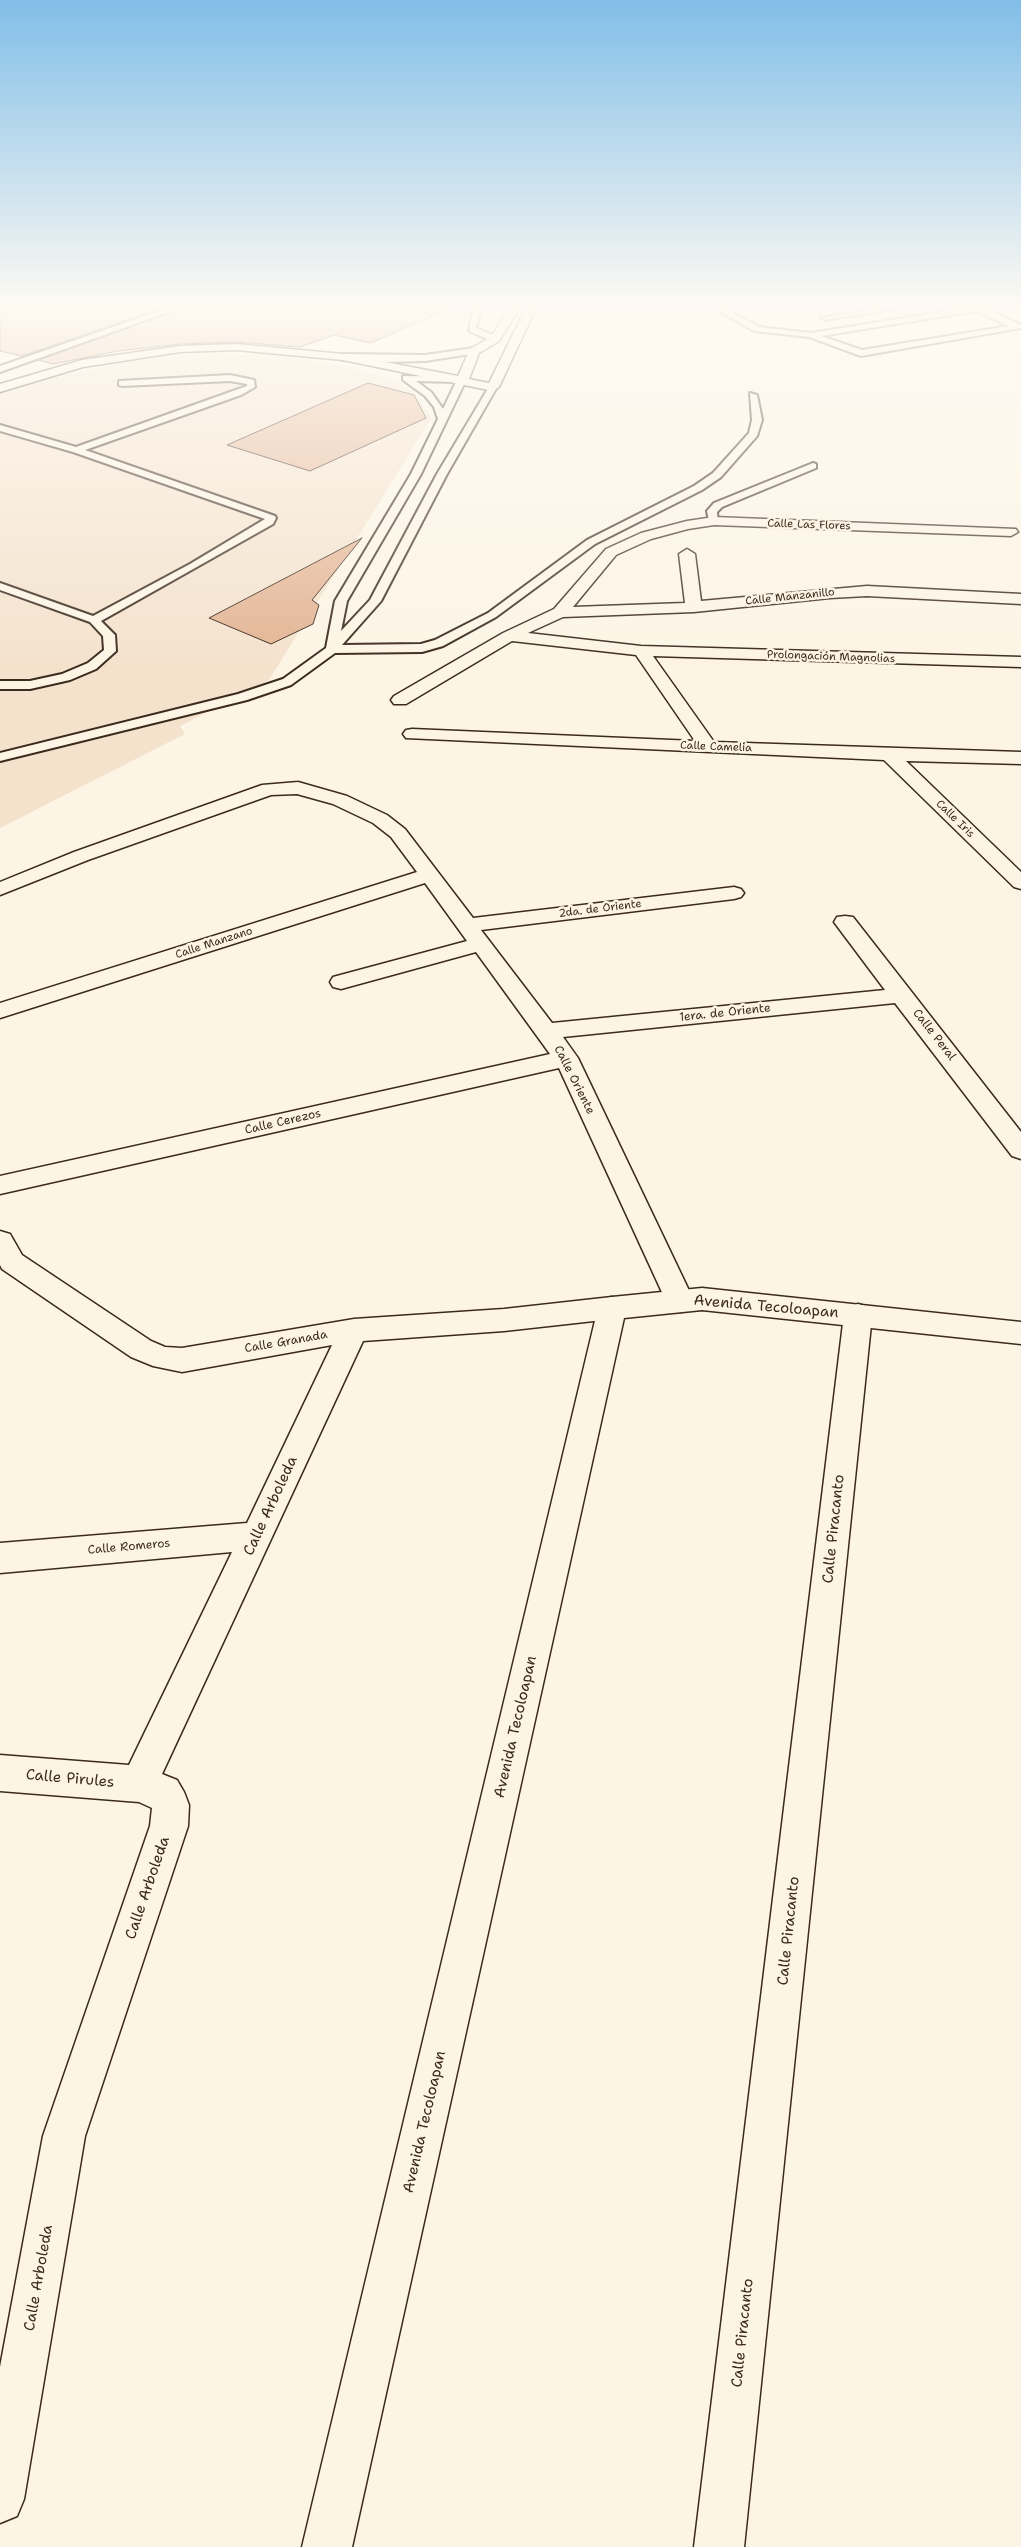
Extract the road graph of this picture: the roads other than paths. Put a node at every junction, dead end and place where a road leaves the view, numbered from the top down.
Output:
1 (142, 427) edge
2 (440, 427) edge
3 (470, 427) edge
4 (756, 427) edge
5 (0, 428) edge
6 (76, 450) junction
7 (813, 466) dead end
8 (714, 521) junction
9 (1018, 532) edge
10 (1021, 548) edge
11 (687, 554) dead end
12 (0, 586) edge
13 (1021, 599) edge
14 (694, 607) junction
15 (560, 612) junction
16 (94, 620) junction
17 (509, 636) junction
18 (332, 649) junction
19 (641, 650) junction
20 (1021, 662) edge
21 (0, 685) edge
22 (400, 700) dead end
23 (412, 734) dead end
24 (708, 747) junction
25 (889, 755) junction
26 (0, 757) edge
27 (1021, 758) edge
28 (428, 875) junction
29 (1021, 883) edge
30 (0, 888) edge
31 (734, 893) dead end
32 (846, 922) dead end
33 (474, 934) junction
34 (342, 982) dead end
35 (902, 994) junction
36 (0, 1011) edge
37 (547, 1031) junction
38 (566, 1058) junction
39 (1012, 1126) edge
40 (1021, 1150) edge
41 (0, 1185) edge
42 (0, 1241) edge
43 (680, 1301) junction
44 (612, 1308) junction
45 (858, 1315) junction
46 (354, 1330) junction
47 (1021, 1333) edge
48 (257, 1536) junction
49 (0, 1558) edge
50 (0, 1773) edge
51 (139, 1784) junction
52 (0, 2498) edge
53 (327, 2547) edge
54 (719, 2547) edge

1 - 6 lane
2 - 18 lane
3 - 18 lane
4 - 18 lane
5 - 6 lane
6 - 16 lane
7 - 8 lane
8 - 9 street, Calle Las Flores
8 - 15 street, Calle Las Flores
9 - 10 street
11 - 14 street
12 - 16 lane
13 - 14 street, Calle Manzanillo
14 - 15 street, Calle Manzanillo
15 - 17 street
16 - 21 lane
17 - 19 street, Prolongación Magnolias
17 - 22 street
18 - 26 lane
19 - 20 street, Prolongación Magnolias
19 - 24 street
23 - 24 street, Calle Camelia
24 - 25 street, Calle Camelia
25 - 27 street, Calle Camelia
25 - 29 street, Calle Iris
28 - 30 street, Calle Oriente
28 - 33 street, Calle Oriente
28 - 36 street, Calle Manzano
31 - 33 street, 2da. de Oriente
32 - 35 street, Calle Peral
33 - 34 street, 2da. de Oriente
33 - 37 street, Calle Oriente
35 - 37 street, 1era. de Oriente
35 - 39 street, Calle Peral
37 - 38 street, Calle Oriente
38 - 41 street, Calle Cerezos
38 - 43 street, Calle Oriente
39 - 40 street, Calle Peral
42 - 46 street, Calle Granada
43 - 44 street, Avenida Tecoloapan
43 - 45 street, Avenida Tecoloapan
44 - 46 street, Calle Granada
44 - 53 street, Avenida Tecoloapan
45 - 47 street, Avenida Tecoloapan
45 - 54 street, Calle Piracanto
46 - 48 street, Calle Arboleda
48 - 49 street, Calle Romeros
48 - 51 street, Calle Arboleda
50 - 51 street, Calle Pirules
51 - 52 street, Calle Arboleda

